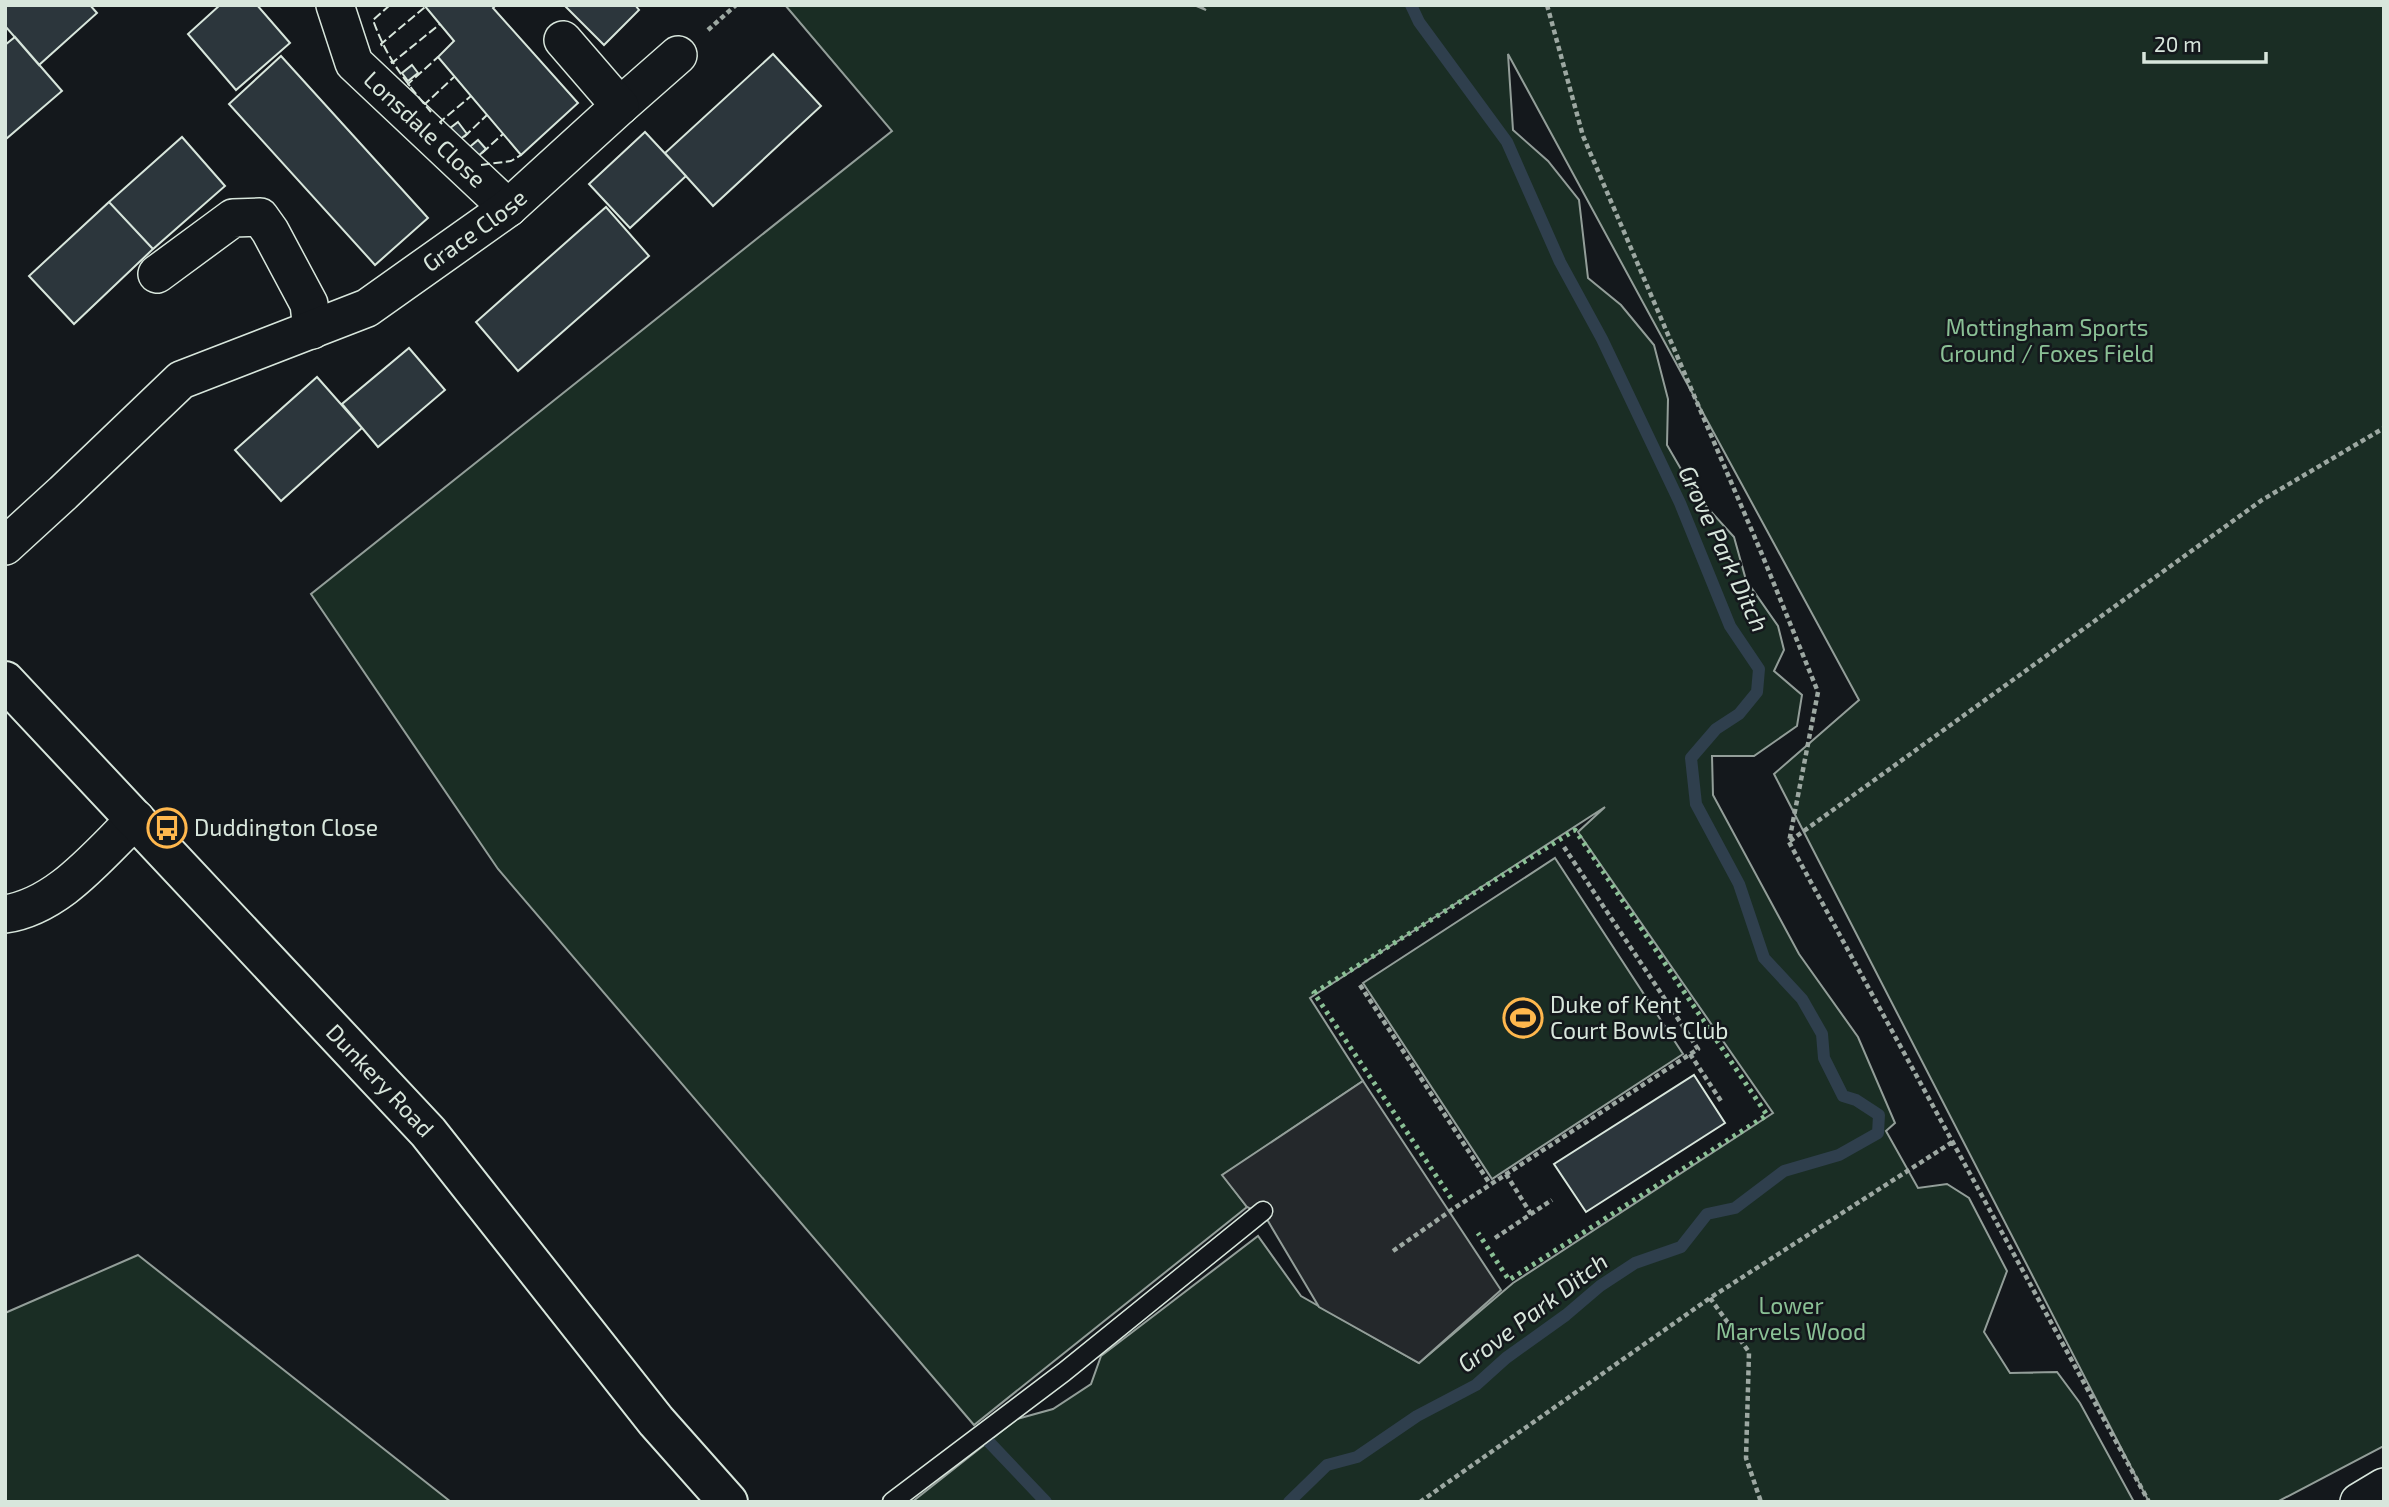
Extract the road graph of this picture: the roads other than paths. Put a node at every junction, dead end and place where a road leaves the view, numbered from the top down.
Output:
1 (335, 5) edge
2 (563, 40) dead end
3 (678, 55) dead end
4 (620, 106) junction
5 (508, 208) junction
6 (157, 274) dead end
7 (312, 330) junction
8 (5, 546) edge
9 (5, 681) edge
10 (136, 819) junction
11 (5, 914) edge
12 (1263, 1211) dead end
13 (2384, 1487) edge
14 (728, 1502) edge
15 (892, 1502) edge
16 (2358, 1502) edge

1 - 5 street, Lonsdale Close
2 - 4 street
3 - 4 street, Grace Close
4 - 5 street, Grace Close
5 - 7 street, Grace Close
6 - 7 street
7 - 8 street, Grace Close
9 - 10 street, Dunkery Road
10 - 11 street
10 - 14 street, Dunkery Road
12 - 15 lane
13 - 16 street

